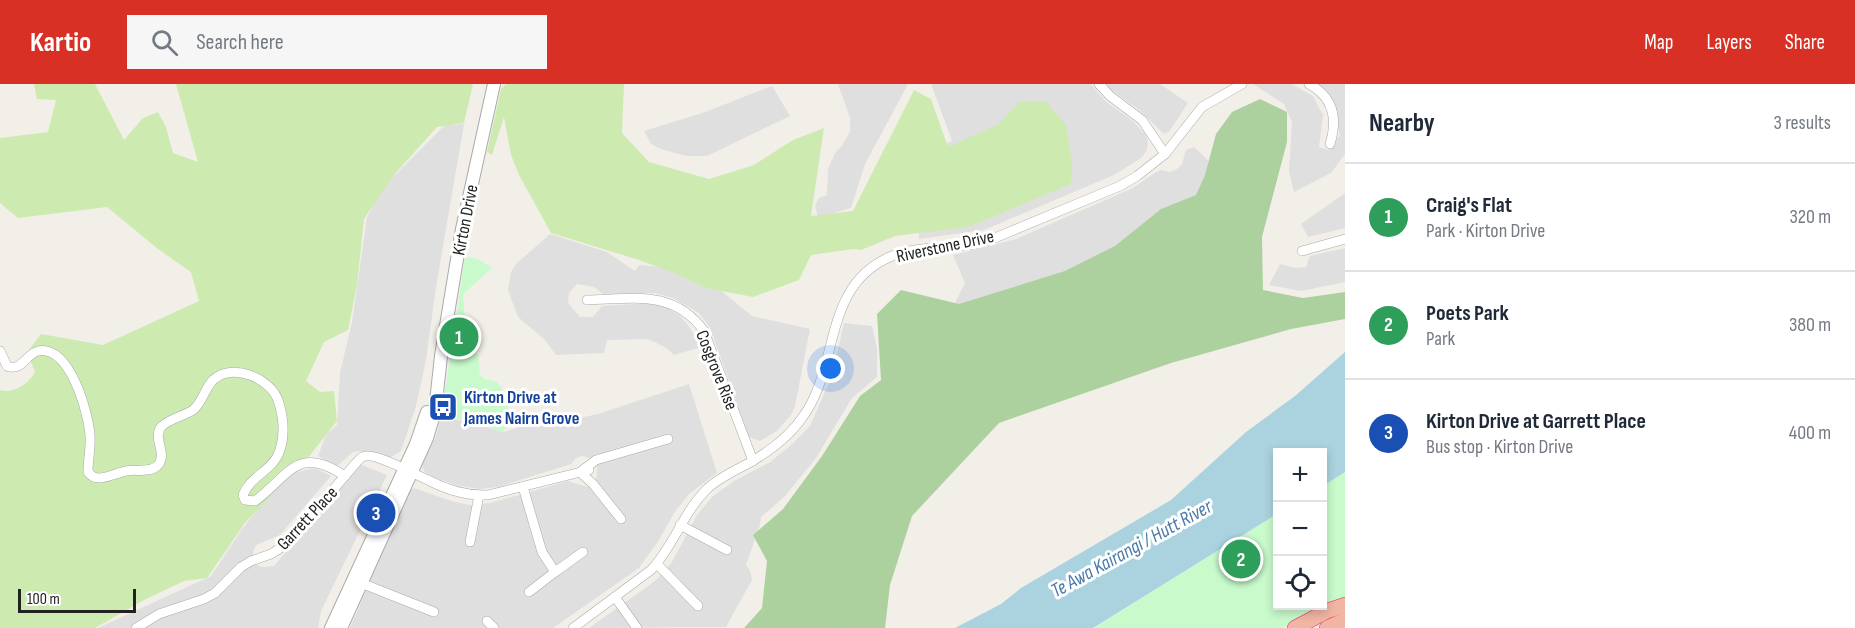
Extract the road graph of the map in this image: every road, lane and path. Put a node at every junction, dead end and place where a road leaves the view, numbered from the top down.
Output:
1 (494, 84) edge
2 (1099, 84) edge
3 (1242, 84) edge
4 (1309, 84) edge
5 (1330, 144) dead end
6 (1165, 154) junction
7 (1345, 239) edge
8 (1302, 251) dead end
9 (587, 300) dead end
10 (0, 351) edge
11 (668, 439) dead end
12 (753, 461) junction
13 (408, 471) junction
14 (585, 471) junction
15 (345, 476) junction
16 (523, 487) junction
17 (479, 495) junction
18 (621, 519) dead end
19 (680, 525) junction
20 (470, 542) dead end
21 (727, 550) dead end
22 (583, 552) dead end
23 (657, 564) junction
24 (555, 572) junction
25 (361, 583) junction
26 (529, 591) dead end
27 (615, 597) junction
28 (698, 606) dead end
29 (1345, 606) edge
30 (434, 612) dead end
31 (1345, 620) edge
32 (136, 628) edge
33 (331, 628) edge
34 (341, 628) edge
35 (573, 628) edge
36 (637, 628) edge
37 (1295, 628) edge
38 (1309, 628) edge
39 (1328, 628) edge

1 - 13 street, Kirton Drive
2 - 6 street
3 - 6 street, Riverstone Drive
4 - 5 street
6 - 12 street, Riverstone Drive
7 - 8 street
9 - 12 street, Cosgrove Rise
10 - 15 street
11 - 14 street
12 - 19 street, Riverstone Drive
13 - 15 street, Garrett Place
13 - 17 street
13 - 25 street, Kirton Drive
13 - 33 street, Kirton Drive
14 - 16 street
14 - 18 street
15 - 32 street, Garrett Place
16 - 17 street
16 - 24 street
17 - 20 street
19 - 21 street
19 - 23 street, Riverstone Drive
22 - 24 street
23 - 27 street, Riverstone Drive
23 - 28 street
24 - 26 street
25 - 30 street
25 - 34 street, Kirton Drive
27 - 35 street, Riverstone Drive
27 - 36 street
29 - 37 highway
29 - 38 highway
31 - 39 highway

